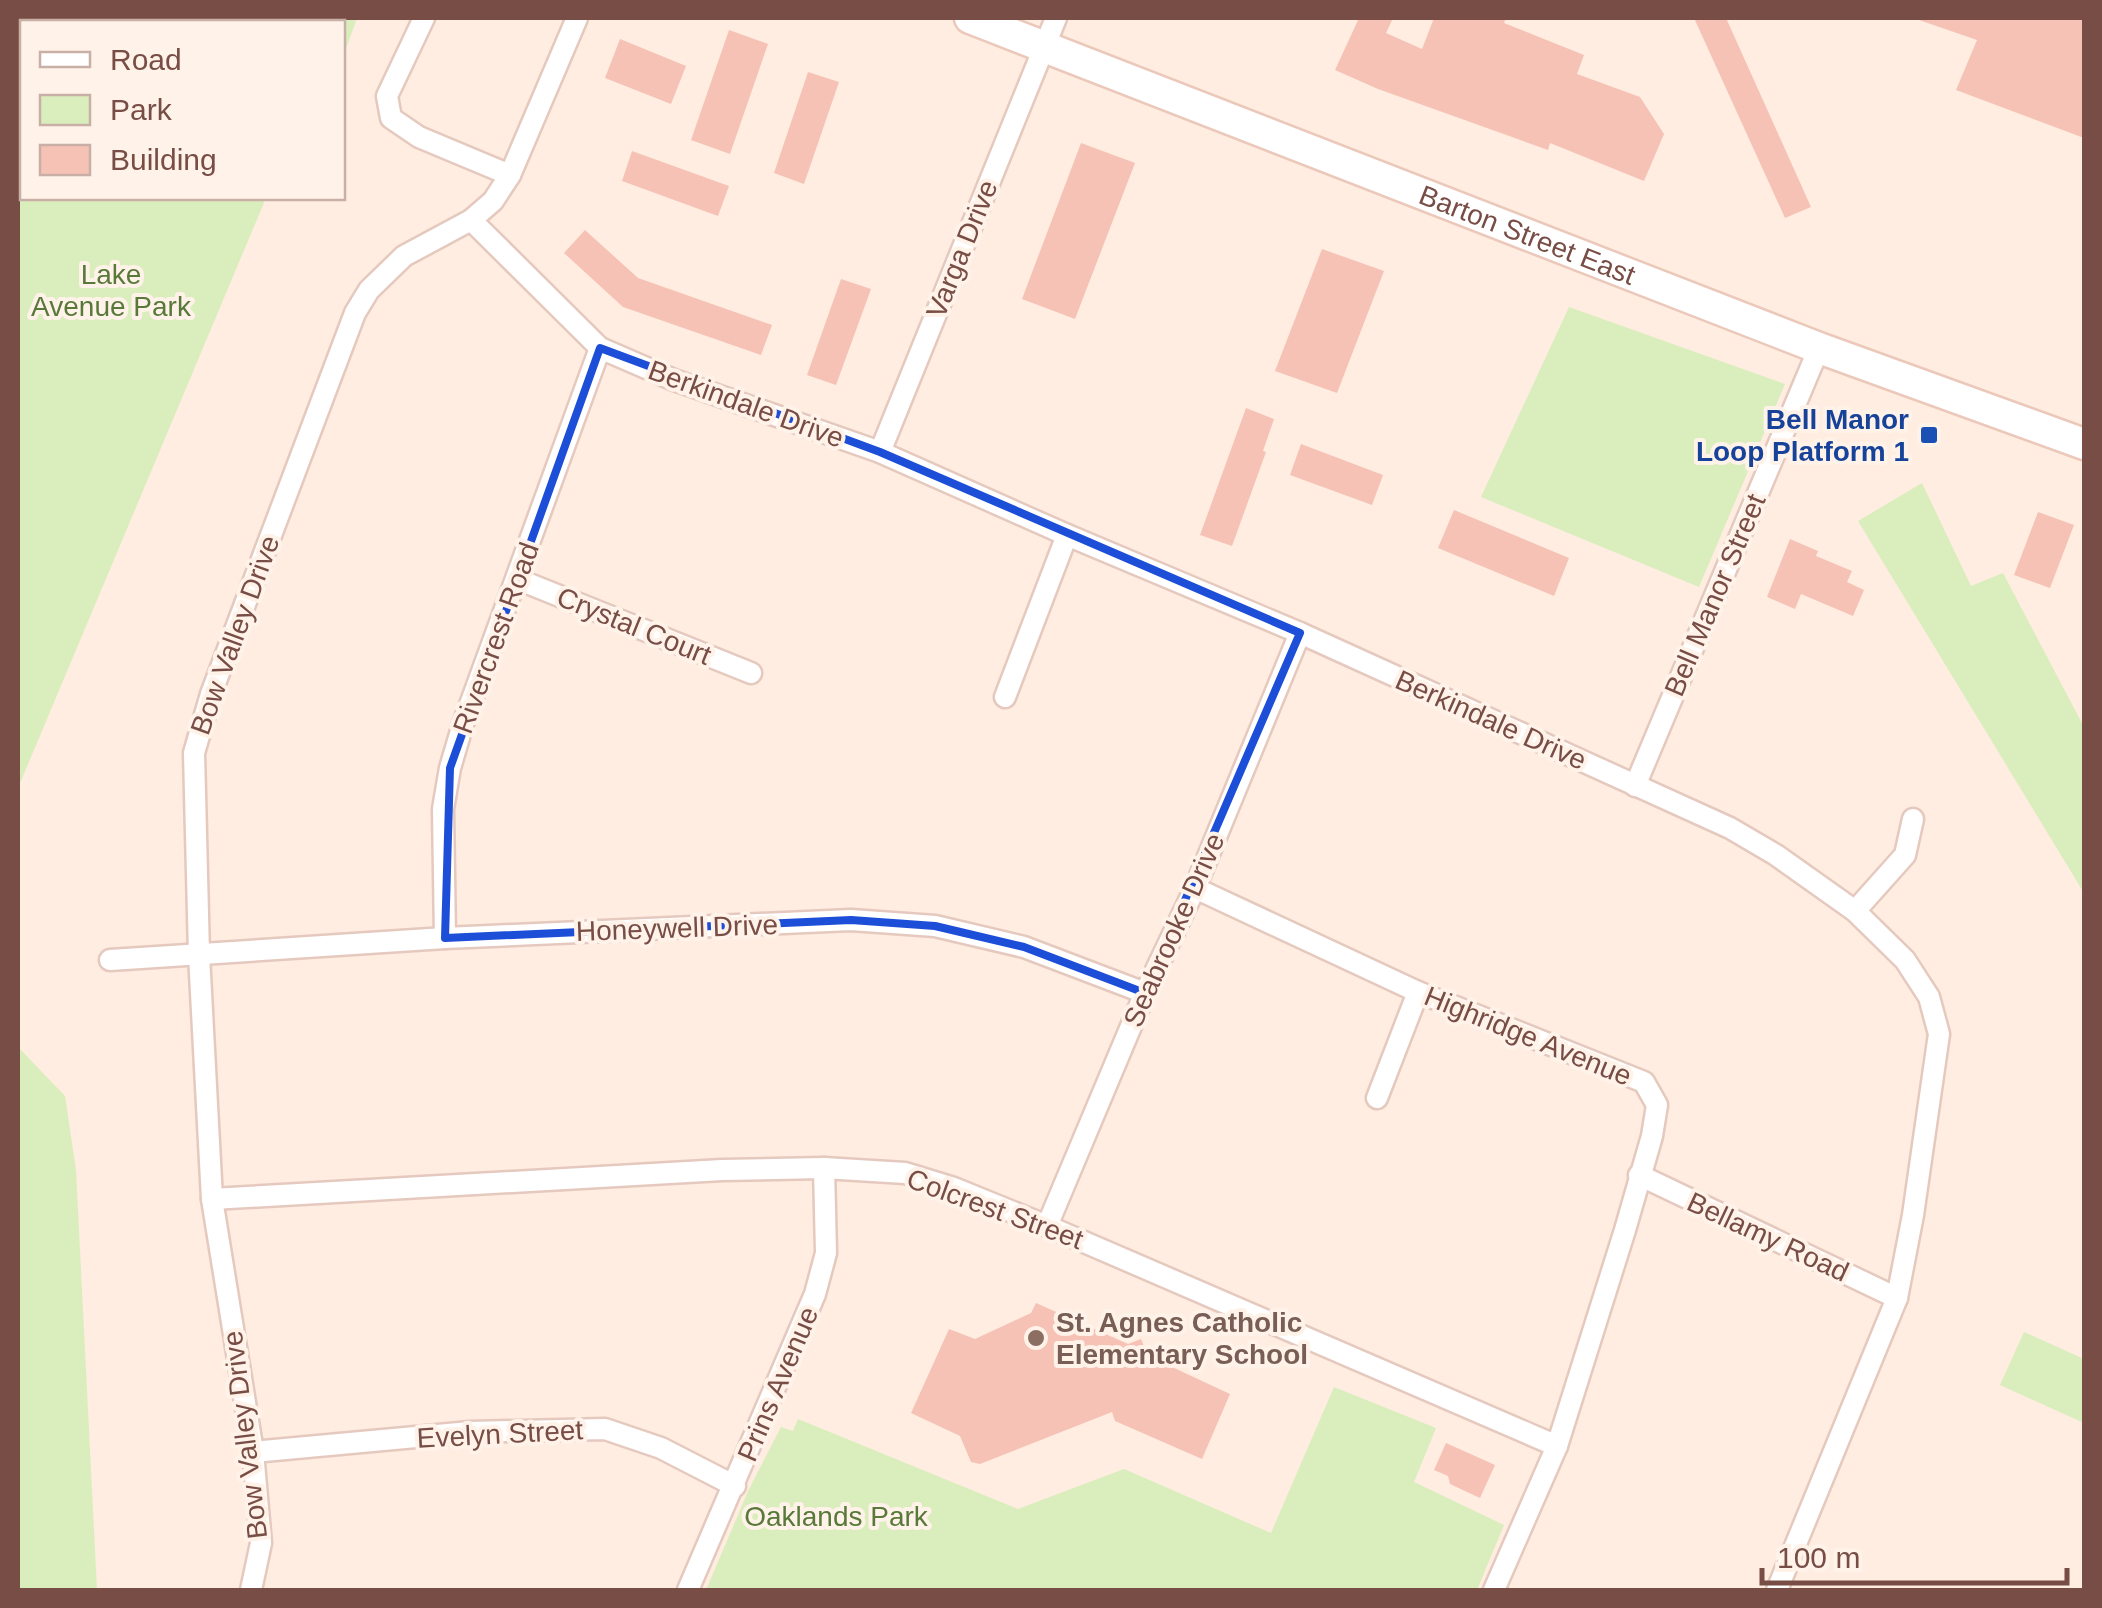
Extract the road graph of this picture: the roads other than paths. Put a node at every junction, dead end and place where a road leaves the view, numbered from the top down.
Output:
1 (424, 18) edge
2 (577, 18) edge
3 (970, 18) edge
4 (1056, 18) edge
5 (1044, 46) junction
6 (510, 175) junction
7 (471, 220) junction
8 (600, 348) junction
9 (1819, 348) junction
10 (2084, 444) edge
11 (880, 452) junction
12 (1067, 535) junction
13 (517, 579) junction
14 (1300, 633) junction
15 (751, 673) dead end
16 (1005, 697) dead end
17 (1634, 786) junction
18 (1913, 819) dead end
19 (1195, 888) junction
20 (1855, 911) junction
21 (445, 938) junction
22 (199, 955) junction
23 (110, 960) dead end
24 (1418, 992) junction
25 (1144, 993) junction
26 (1377, 1098) dead end
27 (824, 1168) junction
28 (1639, 1176) junction
29 (212, 1199) junction
30 (1047, 1226) junction
31 (1897, 1298) junction
32 (1557, 1446) junction
33 (253, 1452) junction
34 (734, 1486) junction
35 (251, 1590) edge
36 (688, 1590) edge
37 (1494, 1590) edge
38 (1776, 1590) edge

1 - 6 street
2 - 6 street, Bow Valley Drive
3 - 5 main road, Barton Street East
4 - 5 street, Varga Drive
5 - 9 main road, Barton Street East
5 - 11 street, Varga Drive
6 - 7 street, Bow Valley Drive
7 - 8 street, Berkindale Drive
7 - 22 street, Bow Valley Drive
8 - 11 street, Berkindale Drive
8 - 13 street, Rivercrest Road
9 - 10 main road, Barton Street East
9 - 17 street, Bell Manor Street
11 - 12 street, Berkindale Drive
12 - 14 street, Berkindale Drive
12 - 16 street
13 - 15 street, Crystal Court
13 - 21 street, Rivercrest Road
14 - 17 street, Berkindale Drive
14 - 19 street, Seabrooke Drive
17 - 20 street, Berkindale Drive
18 - 20 street
19 - 24 street, Highridge Avenue
19 - 25 street, Seabrooke Drive
20 - 31 street, Berkindale Drive
21 - 22 street, Honeywell Drive
21 - 25 street, Honeywell Drive
22 - 23 street, Honeywell Drive
22 - 29 street, Bow Valley Drive
24 - 26 street
24 - 28 street, Highridge Avenue
25 - 30 street, Seabrooke Drive
27 - 29 street, Colcrest Street
27 - 30 street, Colcrest Street
27 - 34 street, Prins Avenue
28 - 31 street, Bellamy Road
28 - 32 street, Highridge Avenue
29 - 33 street, Bow Valley Drive
30 - 32 street, Colcrest Street
31 - 38 street, Berkindale Drive
32 - 37 street, Highridge Avenue
33 - 34 street, Evelyn Street
33 - 35 street, Bow Valley Drive
34 - 36 street, Prins Avenue

